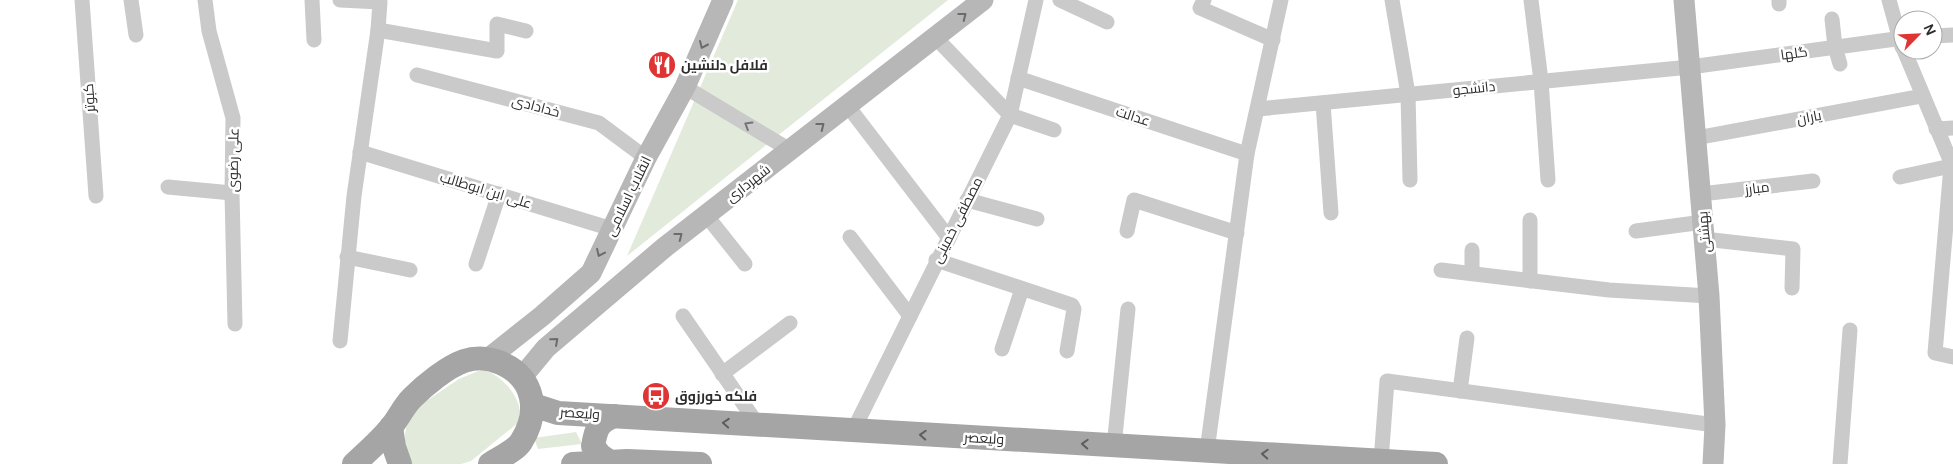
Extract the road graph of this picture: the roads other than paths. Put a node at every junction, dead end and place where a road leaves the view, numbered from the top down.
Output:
1 (82, 0) edge
2 (131, 0) edge
3 (204, 0) edge
4 (312, 0) edge
5 (340, 0) edge
6 (353, 0) edge
7 (723, 0) edge
8 (983, 0) edge
9 (1036, 0) edge
10 (1060, 0) edge
11 (1204, 0) edge
12 (1281, 0) edge
13 (1392, 0) edge
14 (1531, 0) edge
15 (1684, 0) edge
16 (1889, 0) edge
17 (1893, 14) edge
18 (1832, 19) dead end
19 (1107, 22) dead end
20 (378, 30) junction
21 (526, 31) dead end
22 (136, 35) dead end
23 (935, 37) junction
24 (314, 40) dead end
25 (1273, 40) junction
26 (1893, 44) edge
27 (1835, 47) junction
28 (1908, 60) edge
29 (1840, 64) dead end
30 (1690, 67) junction
31 (417, 75) dead end
32 (1018, 78) junction
33 (1541, 81) junction
34 (685, 87) junction
35 (1408, 94) junction
36 (1922, 96) junction
37 (1323, 103) junction
38 (847, 106) junction
39 (1258, 109) junction
40 (1010, 115) junction
41 (1953, 128) edge
42 (1936, 129) junction
43 (1054, 130) dead end
44 (1696, 138) junction
45 (790, 150) junction
46 (360, 152) junction
47 (1247, 154) junction
48 (646, 158) junction
49 (1952, 167) edge
50 (1900, 177) dead end
51 (1410, 180) dead end
52 (1548, 180) dead end
53 (1813, 181) dead end
54 (168, 187) dead end
55 (232, 193) junction
56 (499, 194) junction
57 (1701, 194) junction
58 (96, 196) dead end
59 (967, 200) junction
60 (1330, 213) dead end
61 (706, 215) junction
62 (1037, 219) dead end
63 (1530, 220) dead end
64 (612, 229) junction
65 (1704, 230) junction
66 (1126, 231) dead end
67 (1636, 231) dead end
68 (1237, 233) junction
69 (850, 237) dead end
70 (949, 238) junction
71 (1472, 250) dead end
72 (347, 257) junction
73 (936, 260) junction
74 (476, 264) dead end
75 (745, 264) dead end
76 (410, 270) dead end
77 (1441, 270) dead end
78 (1472, 273) junction
79 (1530, 281) junction
80 (1792, 288) dead end
81 (1022, 289) junction
82 (1710, 296) junction
83 (1128, 309) dead end
84 (683, 316) dead end
85 (910, 316) junction
86 (790, 323) dead end
87 (235, 324) dead end
88 (1850, 330) dead end
89 (1467, 338) dead end
90 (340, 340) dead end
91 (1002, 349) dead end
92 (1067, 351) dead end
93 (1953, 357) edge
94 (489, 358) junction
95 (722, 374) junction
96 (522, 377) junction
97 (1460, 391) junction
98 (533, 405) junction
99 (614, 416) junction
100 (758, 425) junction
101 (1716, 425) junction
102 (391, 427) junction
103 (853, 431) junction
104 (1114, 446) junction
105 (1208, 451) junction
106 (1381, 461) junction
107 (610, 462) junction
108 (354, 464) edge
109 (400, 464) edge
110 (490, 464) edge
111 (573, 464) edge
112 (700, 464) edge
113 (1436, 464) edge
114 (1713, 464) edge
115 (1840, 464) edge

1 - 58 street, کبوتر
2 - 22 street
3 - 55 street, علی رضوی
4 - 24 street
5 - 6 street
6 - 20 street
7 -> 34 main road, انقلاب اسلامی
23 -> 8 main road, شهرداری
9 - 32 street, مصطفی خمینی
10 - 19 street
11 - 25 street
12 - 25 street
13 - 35 street
14 - 33 street
15 - 30 main road, بهشتی
16 - 17 street
18 - 27 street
20 - 21 street
20 - 46 street
23 - 38 main road, شهرداری
23 - 40 street
25 - 39 street
26 - 27 street, گلها
27 - 29 street
27 - 30 street, گلها
28 - 36 street
30 - 33 street, دانشجو
30 - 44 main road, بهشتی
31 - 48 street, خدادادی
32 - 40 street, مصطفی خمینی
32 - 47 street, عدالت
33 - 35 street, دانشجو
33 - 52 street
45 -> 34 street
34 - 48 main road, انقلاب اسلامی
35 - 37 street, دانشجو
35 - 51 street
36 - 42 street
36 - 44 street, یاران
37 - 39 street, دانشجو
37 - 60 street
45 -> 38 main road, شهرداری
38 - 70 street
39 - 47 street
40 - 43 street
40 - 59 street, مصطفی خمینی
41 - 42 street
42 - 49 street
44 - 57 main road, بهشتی
45 - 61 main road, شهرداری
46 - 56 street, علی ابن ابوطالب
46 - 72 street
47 - 68 street
48 - 64 main road, انقلاب اسلامی
49 - 50 street
49 - 93 street
53 - 57 street, مبارز
54 - 55 street
55 - 87 street, علی رضوی
56 - 64 street, علی ابن ابوطالب
56 - 74 street
57 - 65 main road, بهشتی
59 - 62 street
59 - 70 street, مصطفی خمینی
61 - 75 street
96 -> 61 main road, شهرداری
63 - 79 street
64 -> 94 main road, انقلاب اسلامی
65 - 67 street
65 - 80 street
65 - 82 main road, بهشتی
66 - 68 street
68 - 105 street
69 - 85 street
70 - 73 street, مصطفی خمینی
71 - 78 street
72 - 76 street
72 - 90 street
73 - 81 street
73 - 85 street, مصطفی خمینی
77 - 78 street
78 - 79 street
79 - 82 street
81 - 91 street
81 - 92 street
82 - 101 main road, بهشتی
83 - 104 street
84 - 95 street
85 - 103 street, مصطفی خمینی
86 - 95 street
88 - 115 street
89 - 97 street
94 - 96 main road
94 - 102 main road
95 - 100 street
96 - 98 main road
97 - 101 street
97 - 106 street
98 - 99 main road, ولیعصر
98 - 110 main road
100 -> 99 main road, ولیعصر
99 - 107 main road
100 - 103 main road, ولیعصر
101 - 114 main road, بهشتی
102 - 108 main road
102 - 109 main road
104 -> 103 main road, ولیعصر
104 - 105 main road, ولیعصر
106 -> 105 main road, ولیعصر
106 - 113 main road, ولیعصر
107 - 111 main road
107 - 112 main road

